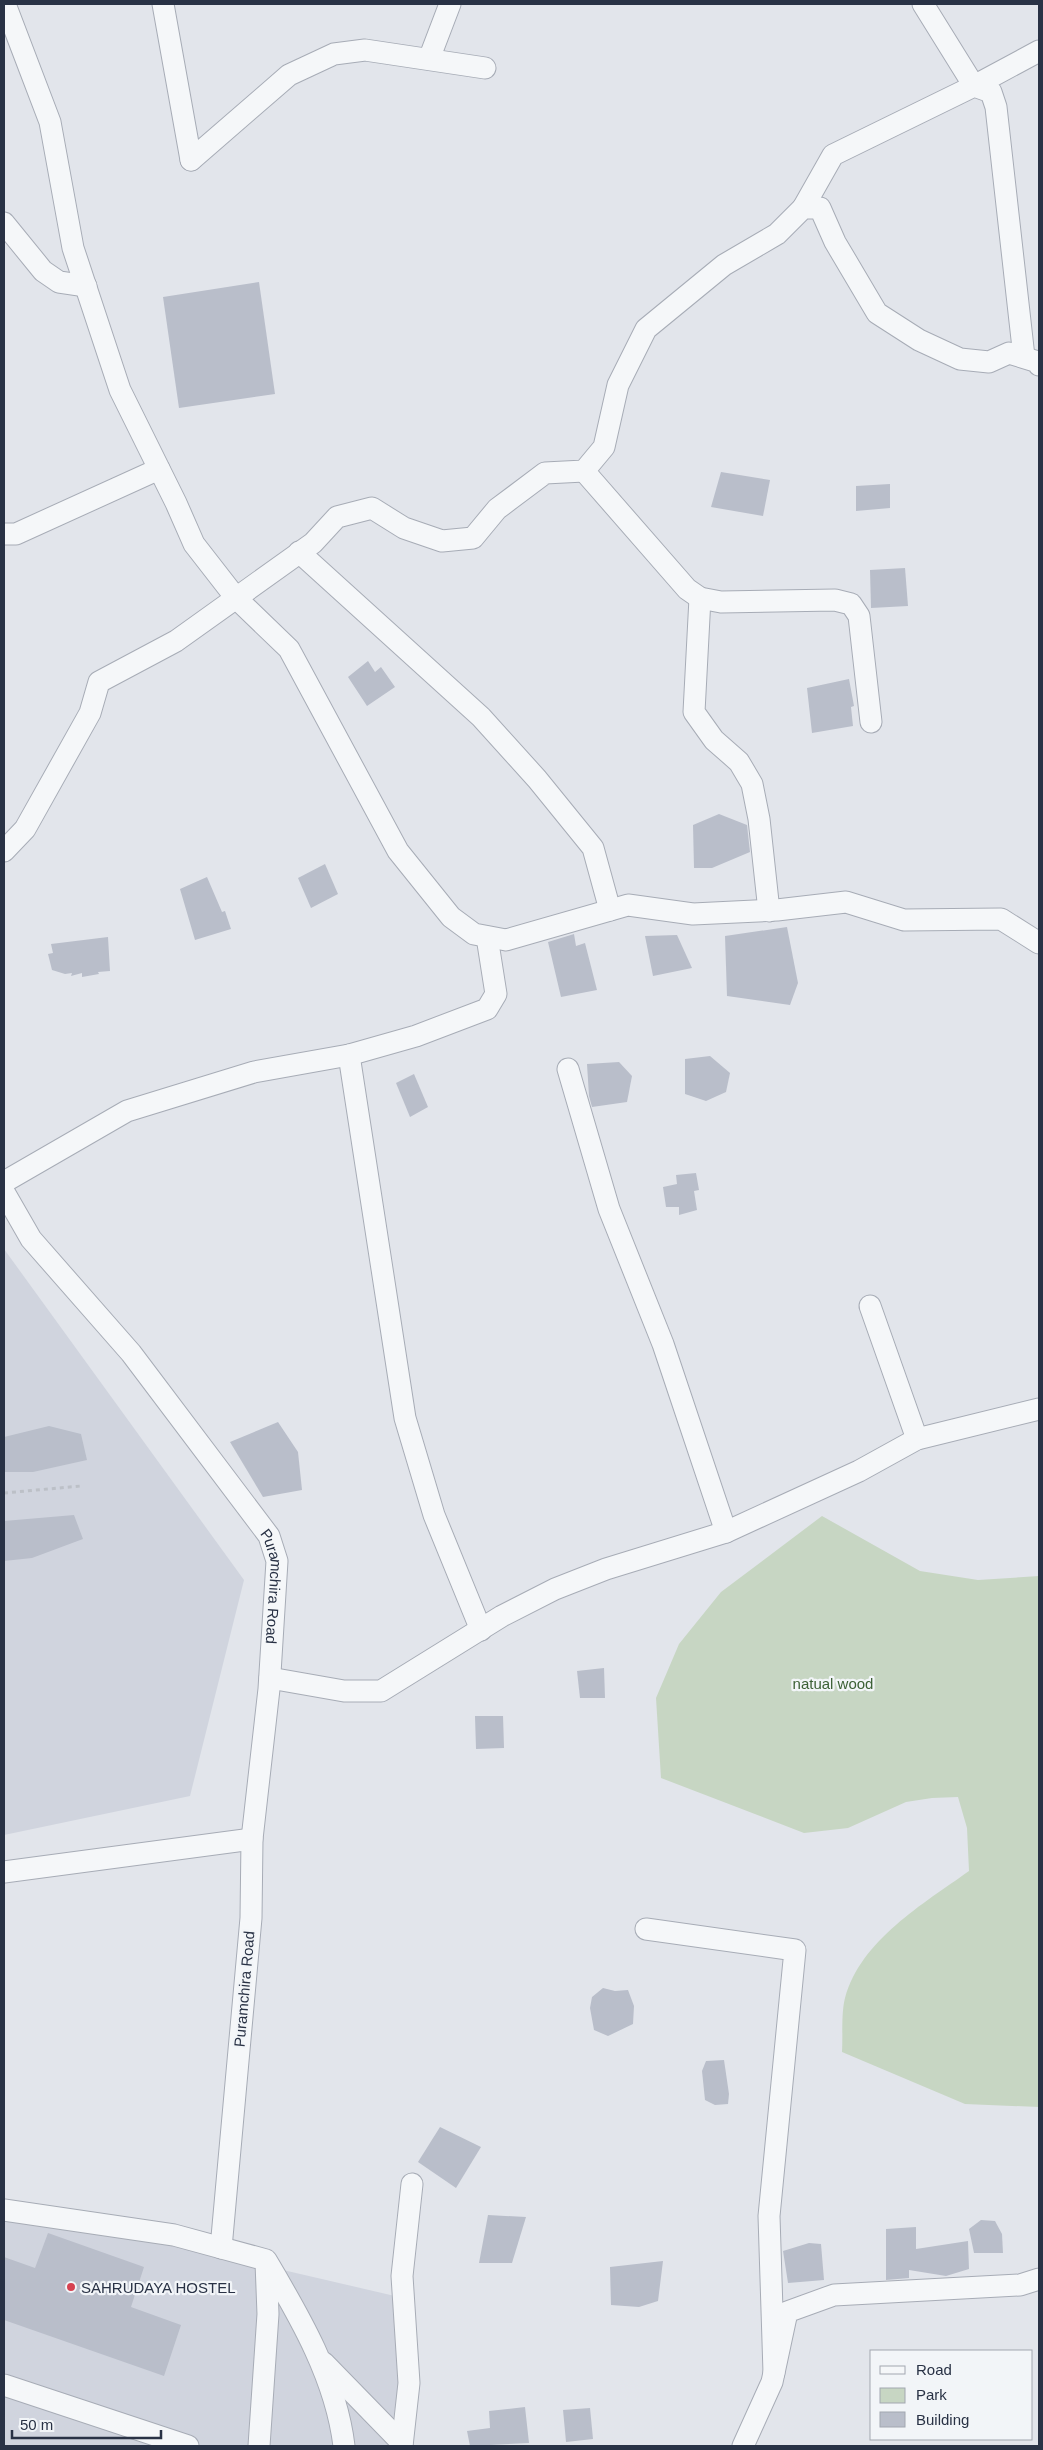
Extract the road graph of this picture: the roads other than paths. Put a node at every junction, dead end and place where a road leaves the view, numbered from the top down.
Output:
1 (5, 4) edge
2 (163, 4) edge
3 (450, 4) edge
4 (923, 4) edge
5 (1039, 51) edge
6 (429, 59) junction
7 (485, 68) dead end
8 (974, 86) junction
9 (803, 208) junction
10 (4, 223) edge
11 (86, 286) junction
12 (1031, 361) edge
13 (159, 469) junction
14 (584, 471) junction
15 (4, 534) edge
16 (299, 552) junction
17 (236, 598) junction
18 (700, 598) junction
19 (871, 722) dead end
20 (4, 851) edge
21 (610, 910) junction
22 (769, 911) junction
23 (487, 937) junction
24 (1039, 943) edge
25 (349, 1054) junction
26 (568, 1070) dead end
27 (4, 1182) edge
28 (4, 1192) edge
29 (870, 1306) dead end
30 (1039, 1409) edge
31 (917, 1439) junction
32 (726, 1532) junction
33 (481, 1630) junction
34 (270, 1678) junction
35 (252, 1839) junction
36 (4, 1872) edge
37 (646, 1929) dead end
38 (412, 2184) dead end
39 (4, 2210) edge
40 (220, 2248) junction
41 (266, 2260) junction
42 (1039, 2279) edge
43 (316, 2353) junction
44 (774, 2373) junction
45 (4, 2384) edge
46 (402, 2445) edge
47 (188, 2446) edge
48 (259, 2446) edge
49 (344, 2446) edge
50 (743, 2446) edge

1 - 11 street
2 - 6 street
3 - 6 street
4 - 8 street
5 - 8 street
6 - 7 street
8 - 9 street
8 - 12 street
9 - 12 street
9 - 14 street
10 - 11 street
11 - 13 street
13 - 15 street
13 - 17 street
14 - 16 street
14 - 18 street
16 - 17 street
16 - 21 street
17 - 20 street
17 - 23 street
18 - 19 street
18 - 22 street
21 - 22 street
21 - 23 street
22 - 24 street
23 - 25 street
25 - 27 street
25 - 33 street
26 - 32 street
28 - 34 street, Puramchira Road
29 - 31 street
30 - 31 street
31 - 32 street
32 - 33 street
33 - 34 street
34 - 35 street, Puramchira Road
35 - 36 street
35 - 40 street, Puramchira Road
37 - 44 street
38 - 46 street
39 - 40 street
40 - 41 street
41 - 43 street
41 - 48 street
42 - 44 street
43 - 46 street
43 - 49 street
44 - 50 street
45 - 47 street

